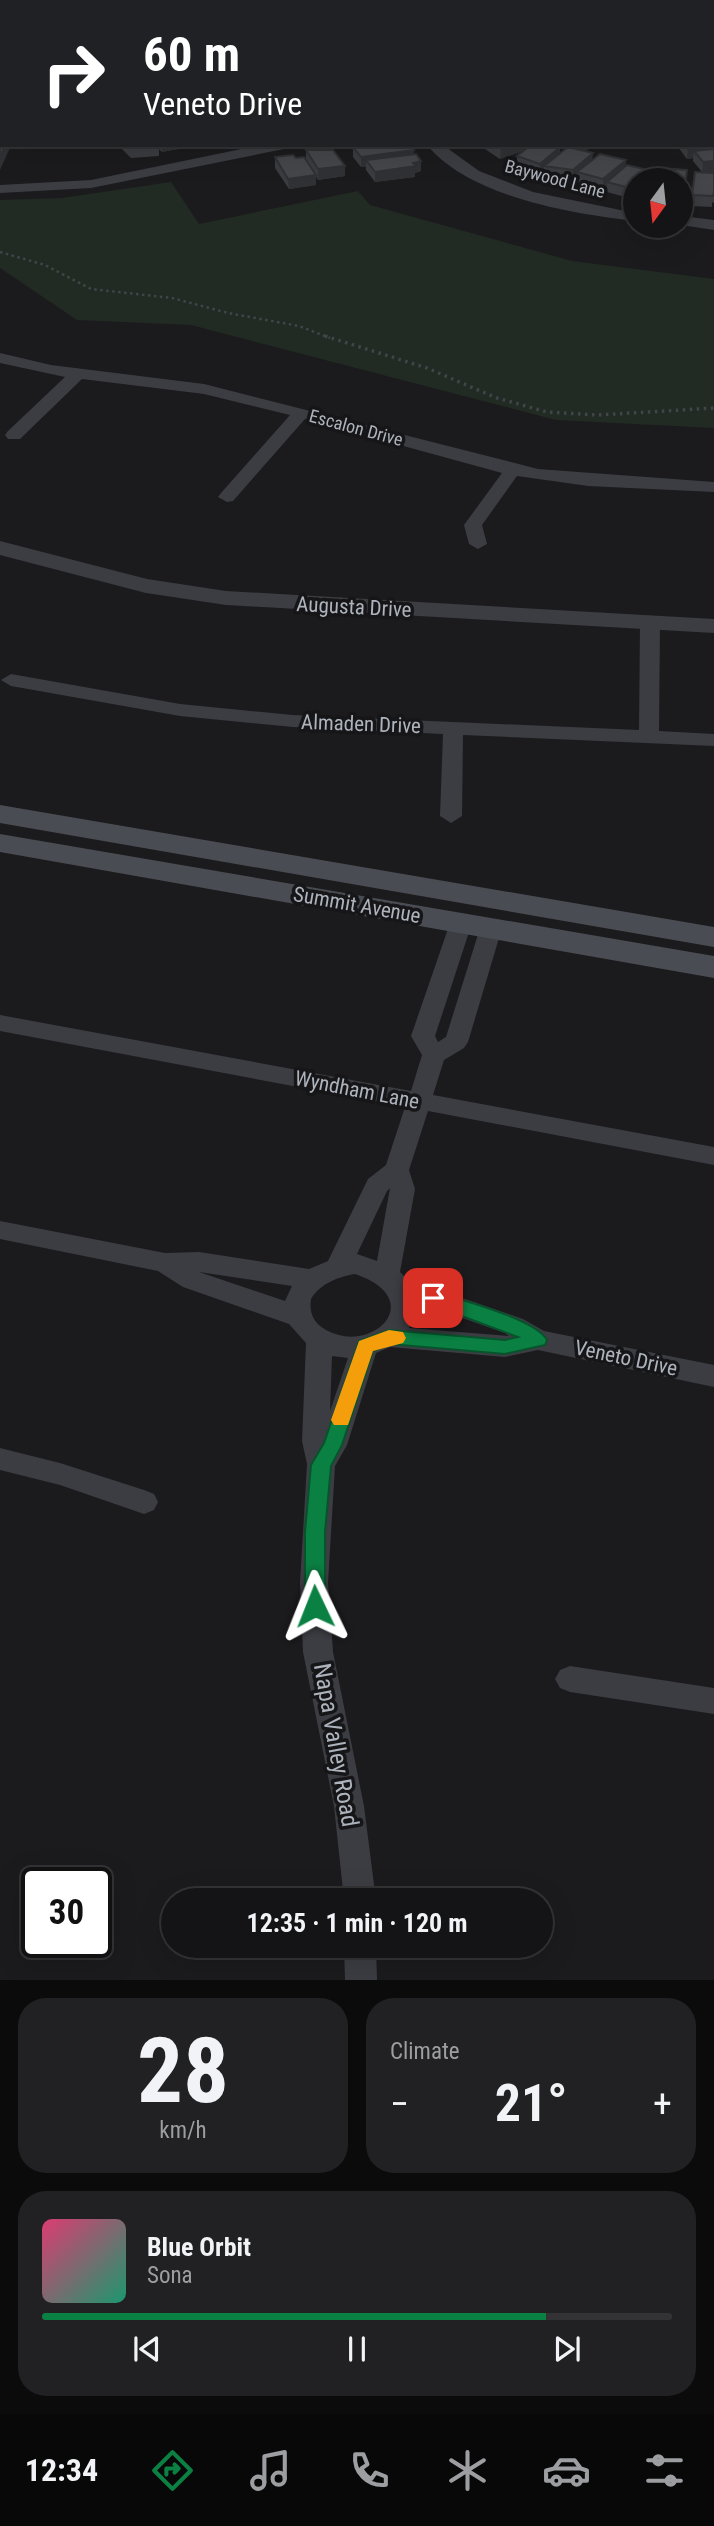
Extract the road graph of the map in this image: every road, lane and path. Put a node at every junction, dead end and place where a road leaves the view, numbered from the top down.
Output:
1 (274, 147) edge
2 (436, 147) edge
3 (0, 188) edge
4 (623, 214) edge
5 (693, 222) edge
6 (714, 225) edge
7 (0, 252) edge
8 (0, 358) edge
9 (78, 374) junction
10 (714, 408) edge
11 (301, 413) junction
12 (14, 435) dead end
13 (513, 470) junction
14 (714, 487) edge
15 (227, 497) dead end
16 (478, 544) dead end
17 (0, 548) edge
18 (650, 623) junction
19 (714, 626) edge
20 (11, 680) dead end
21 (453, 727) junction
22 (649, 738) junction
23 (714, 740) edge
24 (0, 814) edge
25 (451, 816) dead end
26 (0, 843) edge
27 (461, 923) junction
28 (491, 929) junction
29 (714, 937) edge
30 (714, 967) edge
31 (0, 1023) edge
32 (433, 1055) junction
33 (419, 1101) junction
34 (714, 1156) edge
35 (397, 1170) junction
36 (0, 1230) edge
37 (165, 1263) junction
38 (339, 1265) junction
39 (310, 1279) junction
40 (393, 1280) junction
41 (299, 1317) junction
42 (319, 1339) junction
43 (538, 1340) junction
44 (377, 1341) junction
45 (714, 1376) edge
46 (0, 1459) edge
47 (321, 1465) junction
48 (144, 1502) dead end
49 (570, 1679) dead end
50 (714, 1701) edge
51 (359, 1888) edge
52 (360, 1958) edge
53 (361, 1980) edge

1 - 3 street
2 - 4 street, Baywood Lane
5 - 6 street
7 - 10 path
8 - 9 street, Escalon Drive
9 - 11 street, Escalon Drive
9 - 12 street
11 - 13 street, Escalon Drive
11 - 15 street
13 - 14 street, Escalon Drive
13 - 16 street
17 - 18 street, Augusta Drive
18 - 19 street, Augusta Drive
18 - 22 street
20 - 21 street, Almaden Drive
21 - 22 street, Almaden Drive
21 - 25 street
22 - 23 street, Almaden Drive
24 - 29 main road, Summit Avenue
26 - 27 main road, Summit Avenue
27 - 28 main road, Summit Avenue
27 - 32 street
28 - 30 main road, Summit Avenue
28 - 32 street
31 - 33 street, Wyndham Lane
32 - 33 street
33 - 34 street, Wyndham Lane
33 - 35 street
35 - 38 street
35 - 40 street
36 - 37 street
37 - 39 street
37 - 41 street
38 - 39 street
38 - 40 street
39 - 41 street
40 - 43 street, Veneto Drive
40 - 44 street
41 - 42 street
42 - 44 street
42 - 47 street, Napa Valley Road
43 - 44 street, Veneto Drive
43 - 45 street, Veneto Drive
44 - 47 street, Napa Valley Road
46 - 48 street
47 - 51 street, Napa Valley Road
49 - 50 street
52 - 53 street

